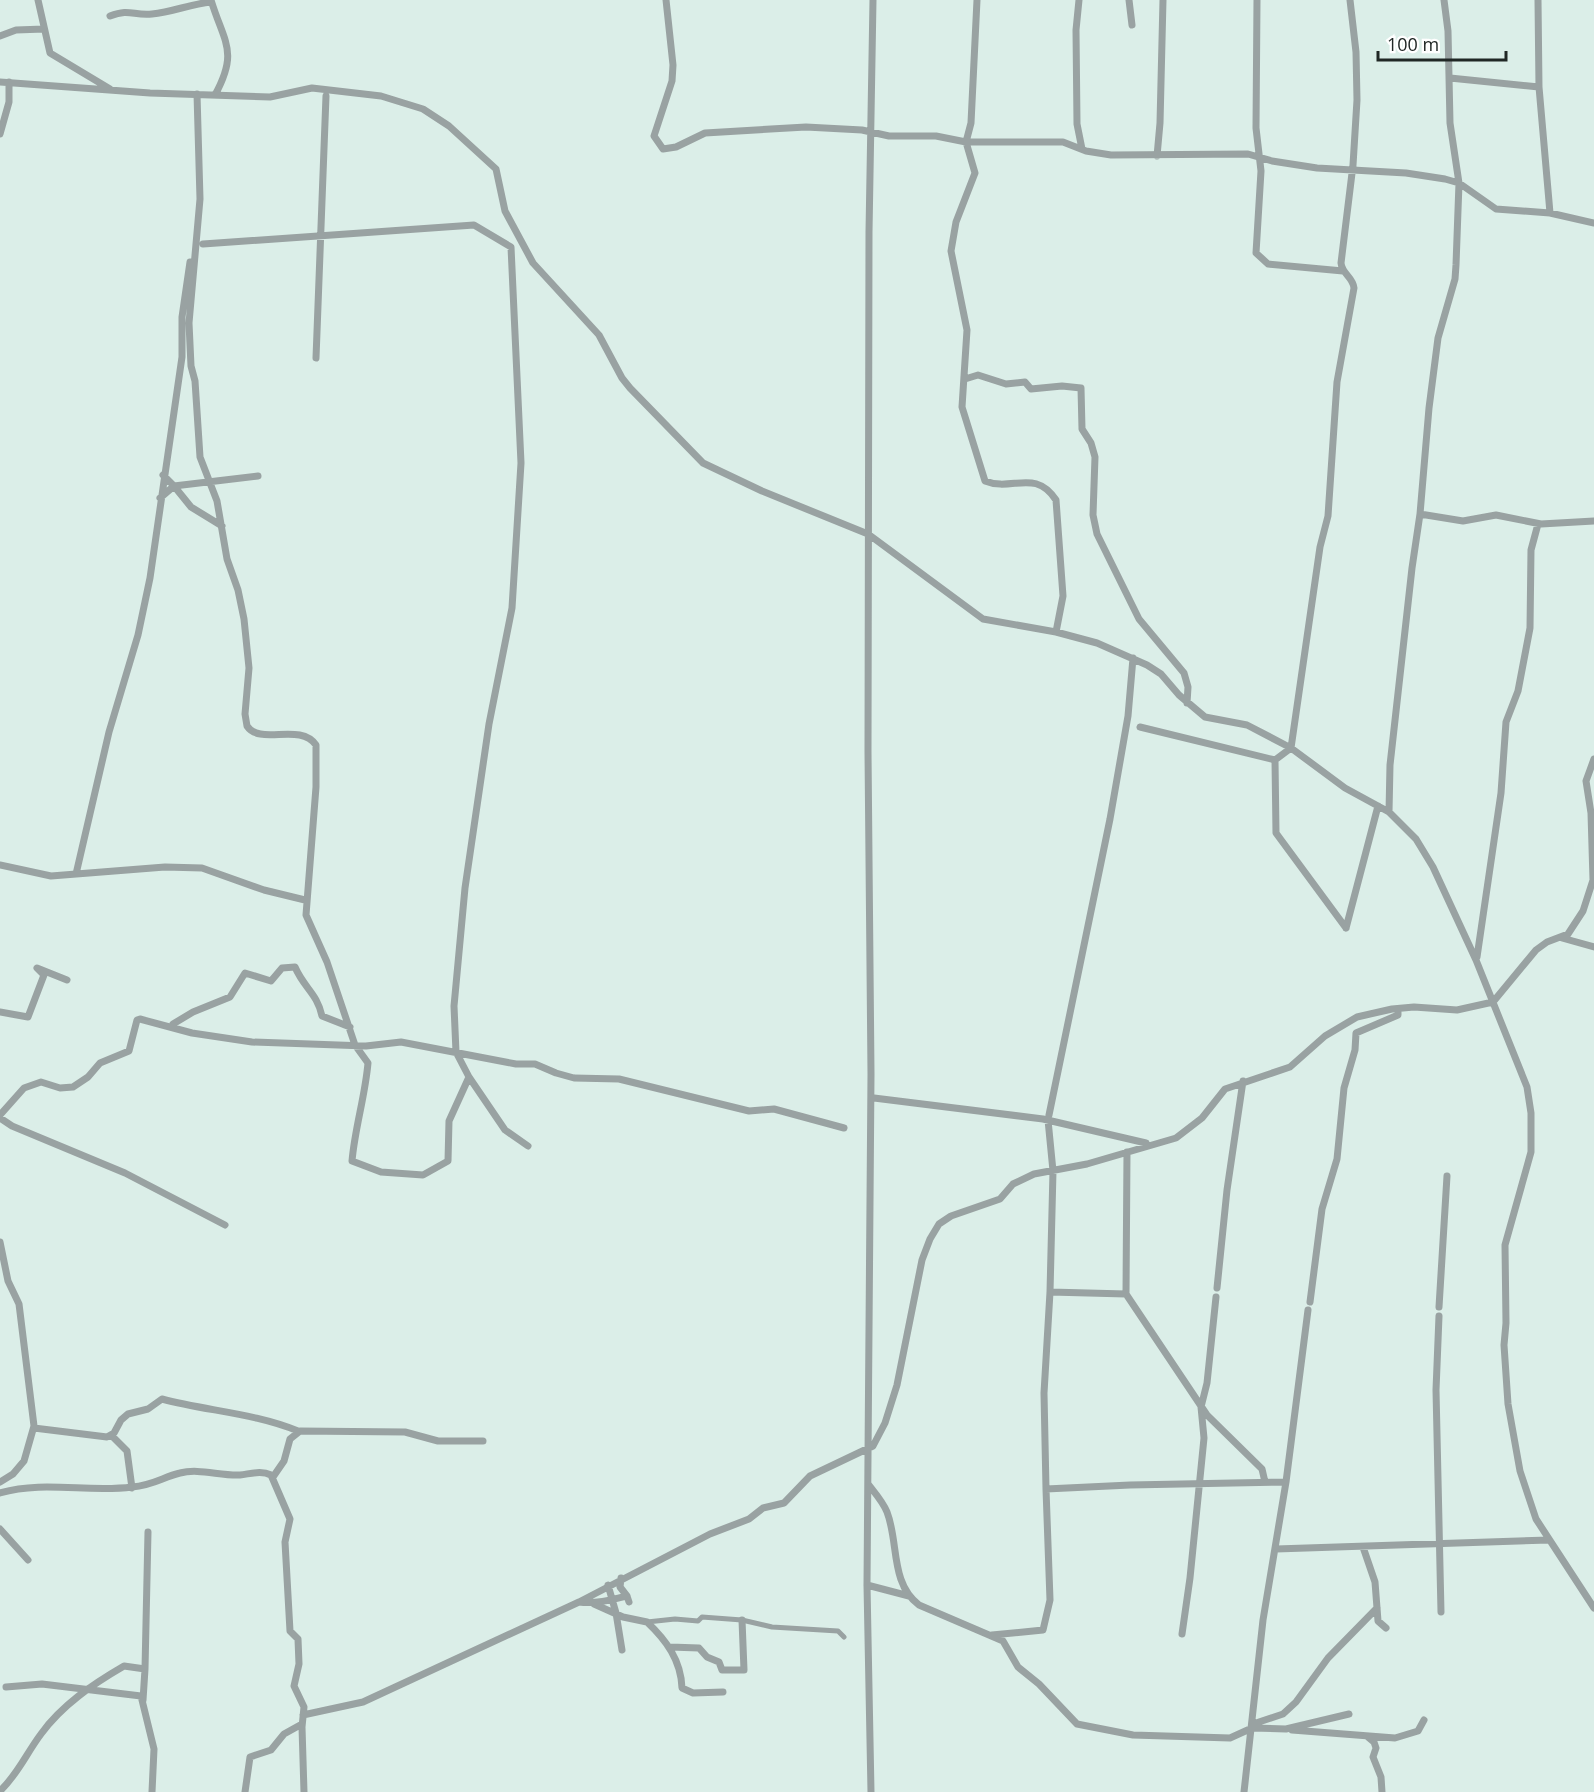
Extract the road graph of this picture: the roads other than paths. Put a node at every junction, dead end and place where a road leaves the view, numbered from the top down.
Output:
1 (38, 0) edge
2 (666, 0) edge
3 (873, 0) edge
4 (977, 0) edge
5 (1079, 0) edge
6 (1129, 0) edge
7 (1163, 0) edge
8 (1257, 0) edge
9 (1350, 0) edge
10 (1444, 0) edge
11 (1538, 0) edge
12 (211, 1) edge
13 (110, 16) dead end
14 (1132, 25) dead end
15 (44, 29) junction
16 (0, 36) edge
17 (1450, 78) junction
18 (0, 82) edge
19 (9, 82) junction
20 (1539, 87) junction
21 (112, 91) junction
22 (196, 94) junction
23 (214, 95) junction
24 (326, 96) dead end
25 (871, 133) junction
26 (0, 134) edge
27 (966, 142) junction
28 (1082, 149) junction
29 (1157, 156) junction
30 (1259, 157) junction
31 (1350, 170) junction
32 (1458, 183) junction
33 (1550, 213) junction
34 (1594, 223) edge
35 (321, 235) junction
36 (195, 237) junction
37 (203, 244) dead end
38 (1343, 271) junction
39 (316, 358) dead end
40 (964, 379) junction
41 (164, 475) junction
42 (258, 476) dead end
43 (211, 481) junction
44 (174, 486) junction
45 (160, 498) junction
46 (1420, 513) junction
47 (1594, 521) edge
48 (1538, 524) junction
49 (222, 526) junction
50 (868, 534) junction
51 (1056, 632) junction
52 (1133, 658) junction
53 (1187, 703) junction
54 (1140, 727) dead end
55 (1291, 748) junction
56 (1594, 759) edge
57 (1275, 760) junction
58 (1378, 806) junction
59 (1389, 812) junction
60 (1593, 813) edge
61 (0, 865) edge
62 (76, 874) junction
63 (305, 900) junction
64 (1561, 938) junction
65 (1594, 947) edge
66 (1476, 960) junction
67 (67, 980) dead end
68 (1493, 1002) junction
69 (1398, 1009) junction
70 (0, 1012) edge
71 (174, 1024) dead end
72 (350, 1027) junction
73 (355, 1046) junction
74 (456, 1052) junction
75 (469, 1077) junction
76 (1243, 1081) junction
77 (874, 1098) dead end
78 (0, 1116) edge
79 (1049, 1117) junction
80 (844, 1128) dead end
81 (1146, 1143) dead end
82 (528, 1146) dead end
83 (1127, 1152) junction
84 (1053, 1170) junction
85 (1447, 1176) dead end
86 (225, 1225) dead end
87 (0, 1242) edge
88 (1217, 1288) dead end
89 (1050, 1292) junction
90 (1126, 1294) junction
91 (1216, 1297) dead end
92 (1310, 1302) dead end
93 (1439, 1307) dead end
94 (1308, 1311) dead end
95 (1439, 1316) dead end
96 (1202, 1407) junction
97 (34, 1428) junction
98 (298, 1431) junction
99 (111, 1435) junction
100 (483, 1441) dead end
101 (869, 1449) junction
102 (273, 1477) junction
103 (0, 1482) edge
104 (1264, 1482) junction
105 (1286, 1482) junction
106 (1198, 1483) junction
107 (868, 1484) junction
108 (132, 1488) junction
109 (1046, 1489) junction
110 (0, 1493) edge
111 (0, 1529) edge
112 (148, 1532) dead end
113 (1548, 1540) junction
114 (1439, 1545) junction
115 (1363, 1547) junction
116 (1276, 1549) junction
117 (28, 1560) dead end
118 (621, 1578) junction
119 (867, 1585) junction
120 (608, 1586) junction
121 (909, 1596) junction
122 (612, 1599) junction
123 (579, 1602) junction
124 (594, 1604) junction
125 (1377, 1608) junction
126 (1594, 1608) edge
127 (1441, 1611) dead end
128 (616, 1613) junction
129 (742, 1620) junction
130 (647, 1622) junction
131 (1386, 1628) dead end
132 (1182, 1634) dead end
133 (992, 1635) junction
134 (844, 1636) dead end
135 (670, 1647) junction
136 (622, 1650) dead end
137 (146, 1669) junction
138 (6, 1687) dead end
139 (86, 1689) junction
140 (723, 1692) dead end
141 (143, 1703) junction
142 (1349, 1714) dead end
143 (303, 1715) junction
144 (1424, 1719) dead end
145 (302, 1724) junction
146 (1252, 1726) junction
147 (1286, 1729) junction
148 (1365, 1736) junction
149 (0, 1791) edge
150 (152, 1792) edge
151 (244, 1792) edge
152 (304, 1792) edge
153 (871, 1792) edge
154 (1244, 1792) edge
155 (1382, 1792) edge

1 - 15 street
2 - 25 street
3 - 25 street
4 - 27 street
5 - 28 street
6 - 14 street
7 - 29 street
8 - 30 street
9 - 31 street
10 - 17 street
11 - 20 street
12 - 13 street
12 - 23 street
15 - 16 street
15 - 21 street
17 - 20 street
17 - 32 street
18 - 19 street
19 - 21 street
19 - 26 street
20 - 33 street
21 - 22 street
22 - 23 street
22 - 36 street
23 - 50 street
24 - 35 street
25 - 27 street
25 - 50 street
27 - 28 street
27 - 40 street
28 - 29 street
29 - 30 street
30 - 31 street
30 - 38 street
31 - 32 street
31 - 38 street
32 - 33 street
32 - 46 street
33 - 34 street
35 - 37 street
35 - 39 street
35 - 74 street
36 - 41 street
36 - 43 street
38 - 55 street
40 - 51 street
40 - 53 street
41 - 44 street
41 - 45 street
42 - 43 street
43 - 44 street
43 - 49 street
44 - 45 street
44 - 49 street
45 - 62 street
46 - 48 street
46 - 59 street
47 - 48 street
48 - 66 street
49 - 63 street
50 - 51 street
50 - 101 street
51 - 52 street
52 - 53 street
52 - 79 street
53 - 55 street
54 - 57 street
55 - 57 street
55 - 58 street
56 - 60 street
57 - 58 street
58 - 59 street
59 - 66 street
60 - 64 street
61 - 62 street
62 - 63 street
63 - 72 street
64 - 65 street
64 - 68 street
66 - 68 street
67 - 70 street
68 - 69 street
68 - 113 street
69 - 76 street
69 - 92 street
71 - 72 street
72 - 73 street
73 - 74 street
73 - 75 street
73 - 78 street
74 - 75 street
74 - 80 street
75 - 82 street
76 - 83 street
76 - 88 street
77 - 79 street
78 - 86 street
79 - 81 street
79 - 84 street
83 - 84 street
83 - 90 street
84 - 89 street
84 - 101 street
85 - 93 street
87 - 97 street
89 - 90 street
89 - 109 street
90 - 96 street
91 - 96 street
94 - 105 street
95 - 114 street
96 - 104 street
96 - 106 street
97 - 99 street
97 - 103 street
98 - 99 street
98 - 100 street
98 - 102 street
99 - 108 street
101 - 107 street
101 - 118 street
102 - 108 street
102 - 143 street
104 - 105 street
104 - 106 street
105 - 116 street
106 - 109 street
106 - 132 street
107 - 119 street
107 - 121 street
108 - 110 street
109 - 133 street
111 - 117 street
112 - 137 street
113 - 114 street
113 - 126 street
114 - 115 street
114 - 127 street
115 - 116 street
115 - 125 street
116 - 146 street
118 - 120 street
118 - 122 street
119 - 121 street
119 - 153 street
120 - 122 street
120 - 123 street
121 - 133 street
122 - 124 street
122 - 128 street
123 - 124 street
123 - 143 street
124 - 128 street
125 - 131 street
125 - 146 street
128 - 130 street
128 - 136 street
129 - 130 street
129 - 134 street
129 - 135 street
130 - 135 street
133 - 146 street
135 - 140 street
137 - 139 street
137 - 141 street
138 - 139 street
139 - 141 street
139 - 149 street
141 - 150 street
142 - 147 street
143 - 145 street
144 - 148 street
145 - 151 street
145 - 152 street
146 - 147 street
146 - 154 street
147 - 148 street
148 - 155 street

